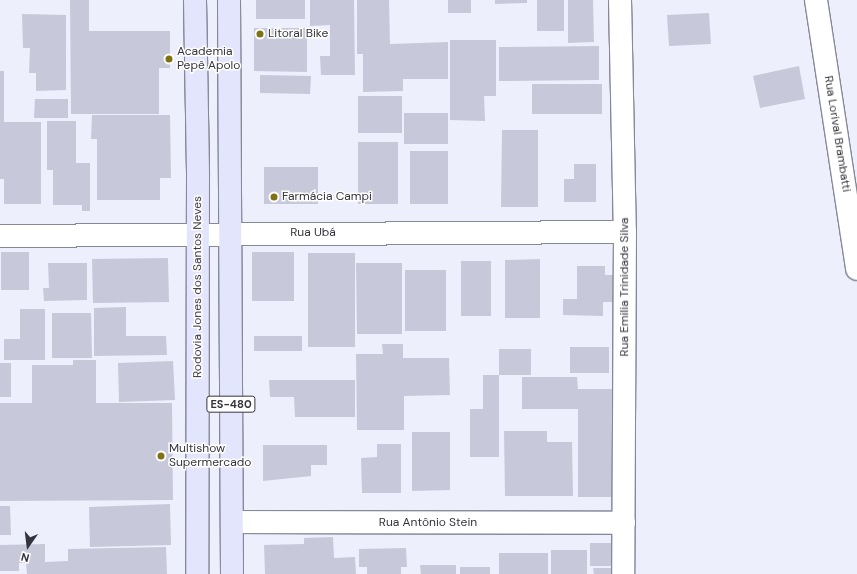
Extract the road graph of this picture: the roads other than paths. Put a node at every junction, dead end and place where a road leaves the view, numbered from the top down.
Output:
1 (195, 0) edge
2 (229, 0) edge
3 (620, 0) edge
4 (816, 0) edge
5 (853, 212) edge
6 (625, 232) junction
7 (198, 234) junction
8 (230, 234) junction
9 (0, 236) edge
10 (857, 269) edge
11 (232, 522) junction
12 (624, 523) junction
13 (197, 574) edge
14 (232, 574) edge
15 (623, 574) edge

1 - 7 main road, Rodovia Jones dos Santos Neves / ES-480
2 - 8 main road, ES-480
3 - 6 street, Rua Emilia Trinidade Silva
4 - 5 street, Rua Lorival Brambatti
5 - 10 street, Rua Lorival Brambatti
6 - 8 street, Rua Ubá
6 - 12 street, Rua Emilia Trinidade Silva
7 - 8 street, Rua Ubá
7 - 9 street, Rua Ubá
7 - 13 main road, Rodovia Jones dos Santos Neves / ES-480
8 - 11 main road, ES-480
11 - 12 street, Rua Antônio Stein
11 - 14 main road, ES-480
12 - 15 street, Rua Emilia Trinidade Silva

